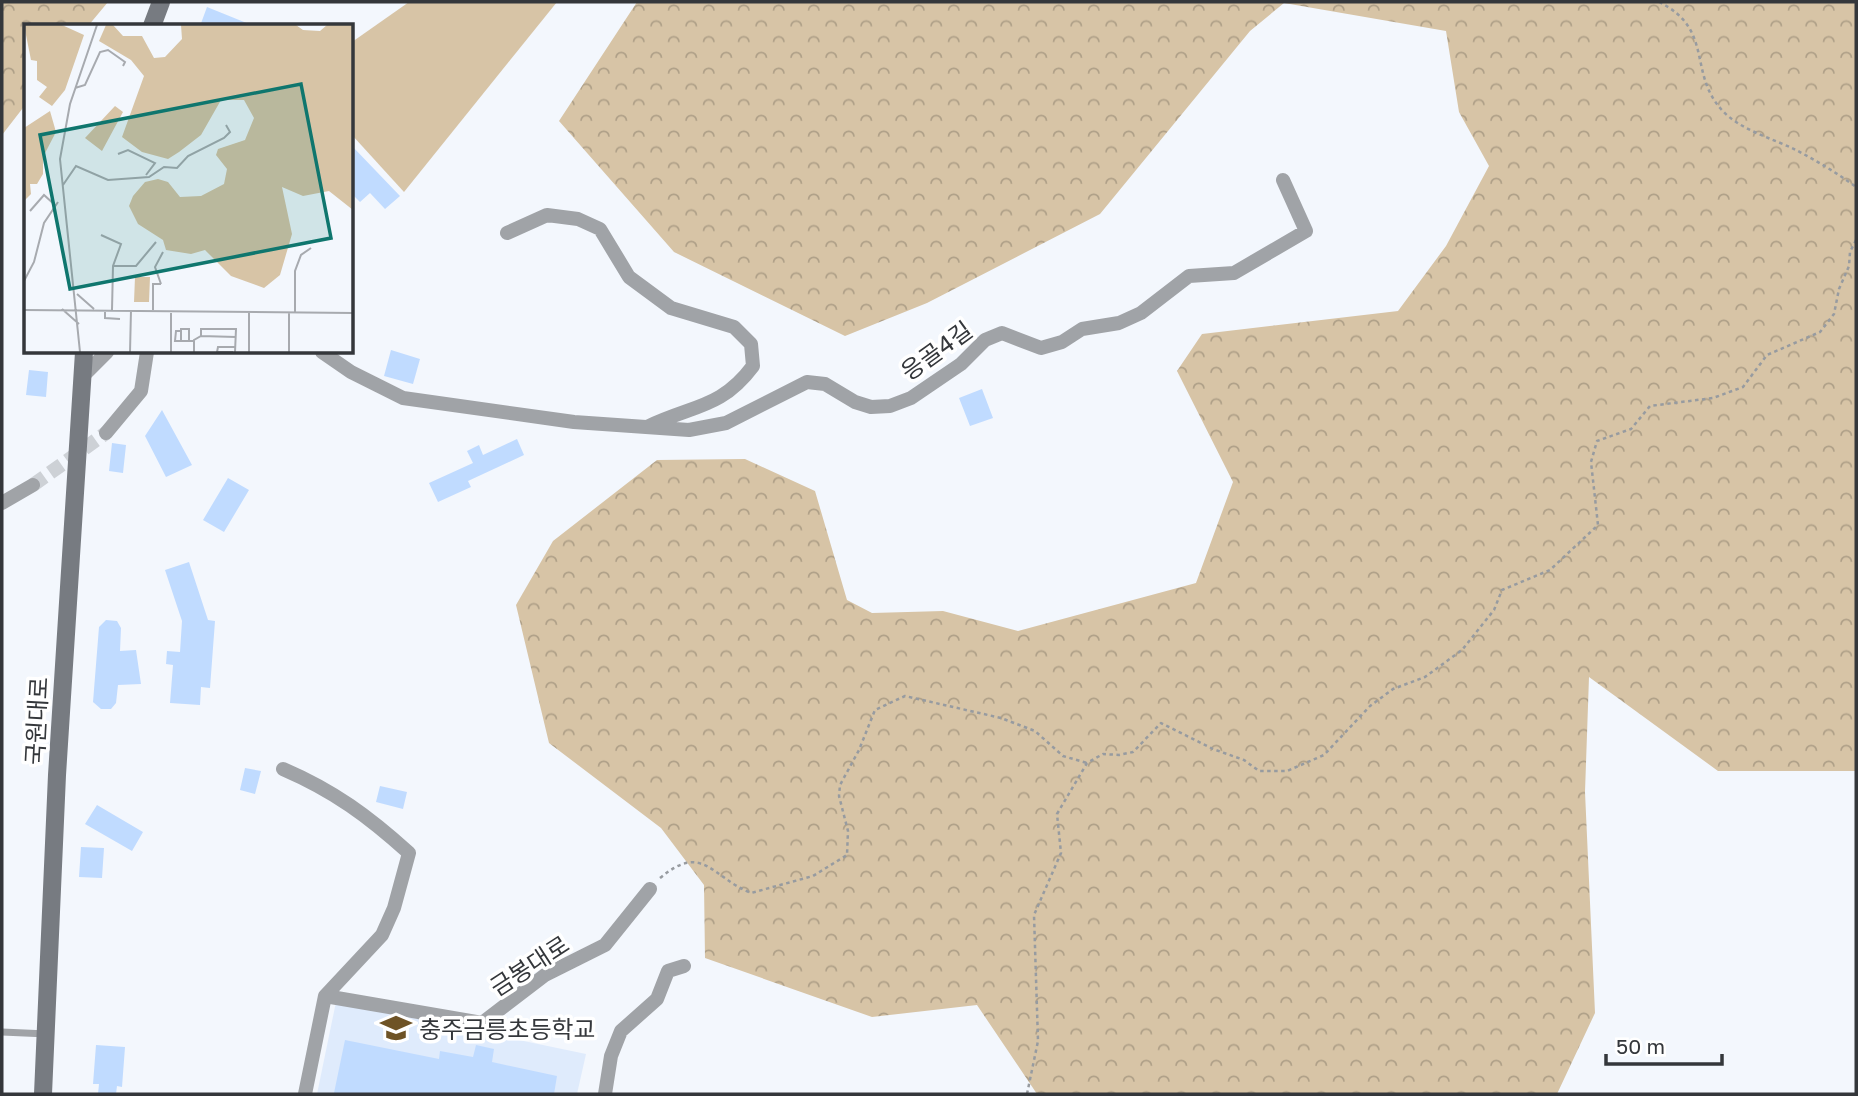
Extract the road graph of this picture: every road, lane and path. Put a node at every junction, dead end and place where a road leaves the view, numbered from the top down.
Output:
1 (161, 2) edge
2 (1659, 2) edge
3 (153, 24) edge
4 (1283, 180) dead end
5 (1856, 187) edge
6 (507, 233) dead end
7 (1856, 240) edge
8 (84, 354) edge
9 (105, 354) edge
10 (147, 354) edge
11 (325, 354) edge
12 (81, 378) junction
13 (646, 427) junction
14 (106, 433) tunnel mouth
15 (33, 485) tunnel mouth
16 (3, 501) edge
17 (1087, 763) junction
18 (283, 769) dead end
19 (650, 889) joint
20 (684, 966) dead end
21 (325, 996) junction
22 (2, 1032) edge
23 (47, 1034) junction
24 (43, 1094) edge
25 (304, 1094) edge
26 (606, 1094) edge
27 (1027, 1094) edge

1 - 3 street
2 - 5 path
4 - 13 street, 응골4길
6 - 13 street, 응골4길
7 - 17 path
8 - 12 street, 국원대로
9 - 12 street
10 - 14 street
11 - 13 street, 응골4길
12 - 23 street, 국원대로
15 - 16 street
17 - 19 path
17 - 27 path
18 - 21 street
19 - 21 street, 금봉대로
20 - 26 street
21 - 25 street
22 - 23 lane
23 - 24 street, 국원대로

